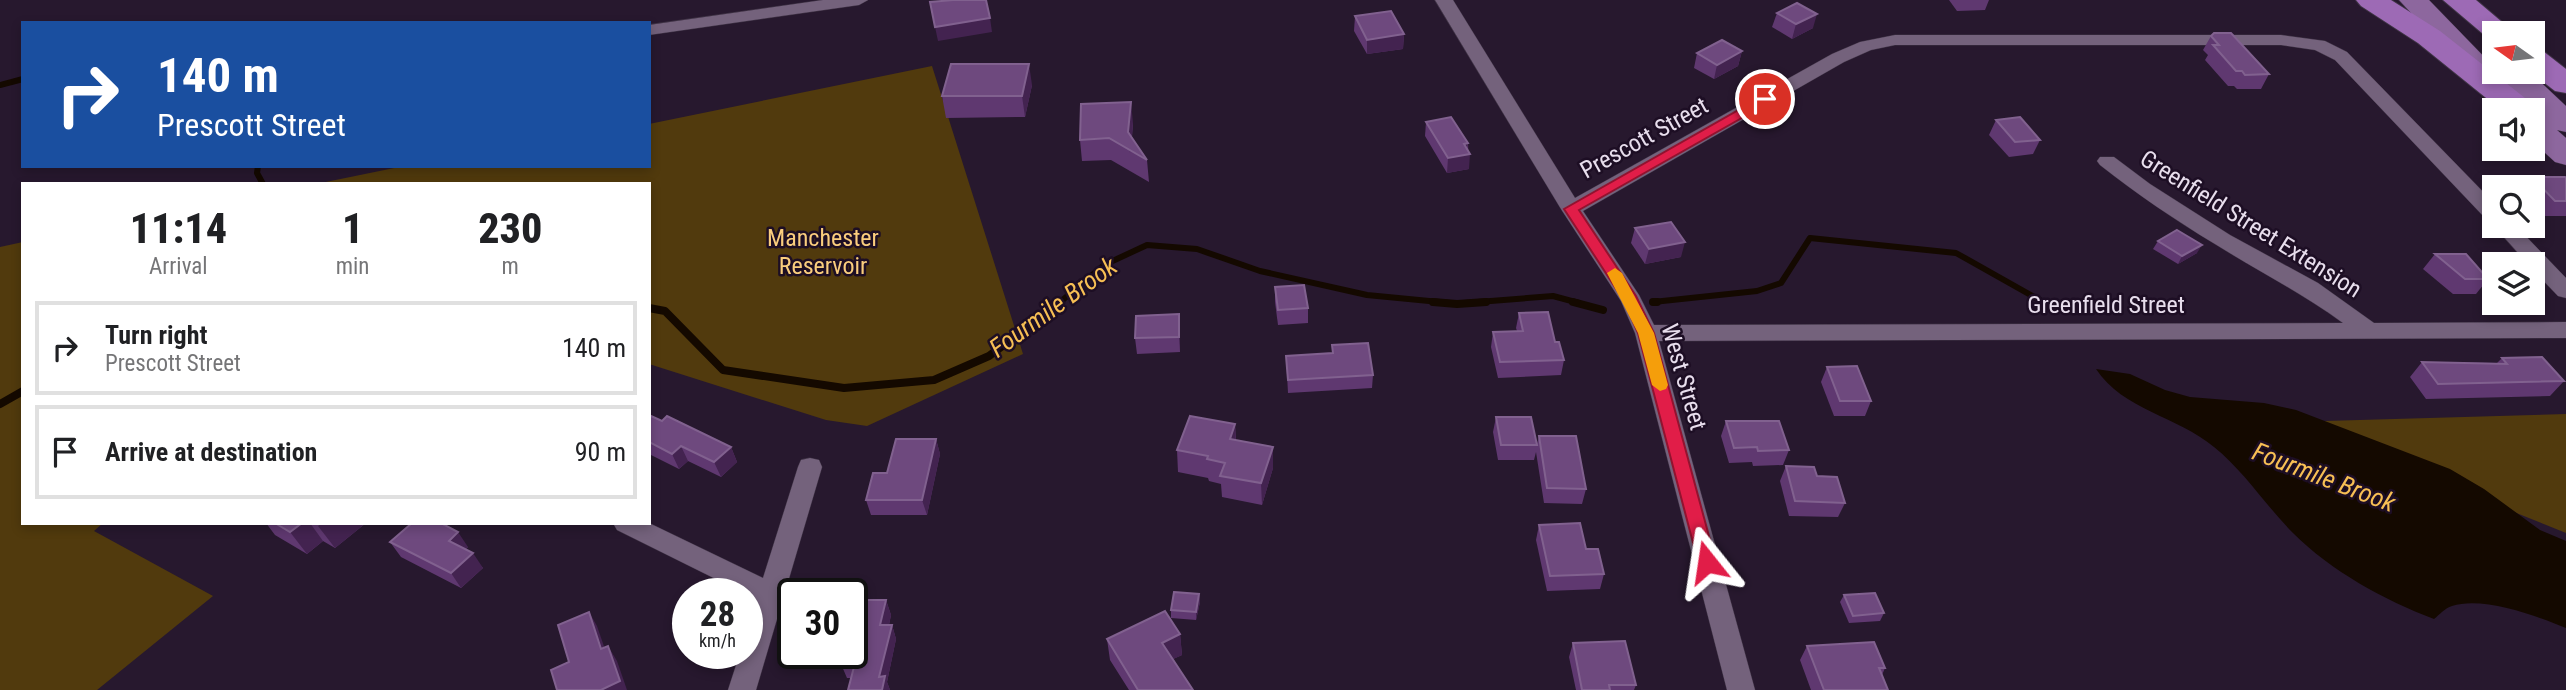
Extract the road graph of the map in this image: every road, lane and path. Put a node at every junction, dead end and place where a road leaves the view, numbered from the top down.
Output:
1 (859, 0) edge
2 (1444, 0) edge
3 (2371, 0) edge
4 (2413, 0) edge
5 (2443, 0) edge
6 (2458, 0) edge
7 (2485, 21) edge
8 (651, 30) edge
9 (2482, 41) edge
10 (2545, 68) edge
11 (2525, 84) edge
12 (2566, 85) edge
13 (2503, 98) edge
14 (2507, 98) edge
15 (2566, 123) edge
16 (2545, 135) edge
17 (2566, 155) edge
18 (2107, 161) dead end
19 (2482, 203) edge
20 (1571, 209) junction
21 (2515, 238) edge
22 (2566, 291) edge
23 (2368, 330) junction
24 (2566, 330) edge
25 (1646, 333) junction
26 (810, 467) dead end
27 (630, 525) edge
28 (771, 594) junction
29 (742, 690) edge
30 (1741, 690) edge

1 - 8 street
2 - 20 street, West Street
3 - 13 highway
4 - 14 main road
5 - 9 main road
6 - 7 highway
10 - 12 highway
11 - 15 main road
16 - 17 main road
18 - 23 street, Greenfield Street Extension
19 - 20 street, Prescott Street
20 - 25 street, West Street
21 - 22 street
23 - 24 street, Greenfield Street
23 - 25 street, Greenfield Street
25 - 30 street, West Street
26 - 28 street
27 - 28 street
28 - 29 street

